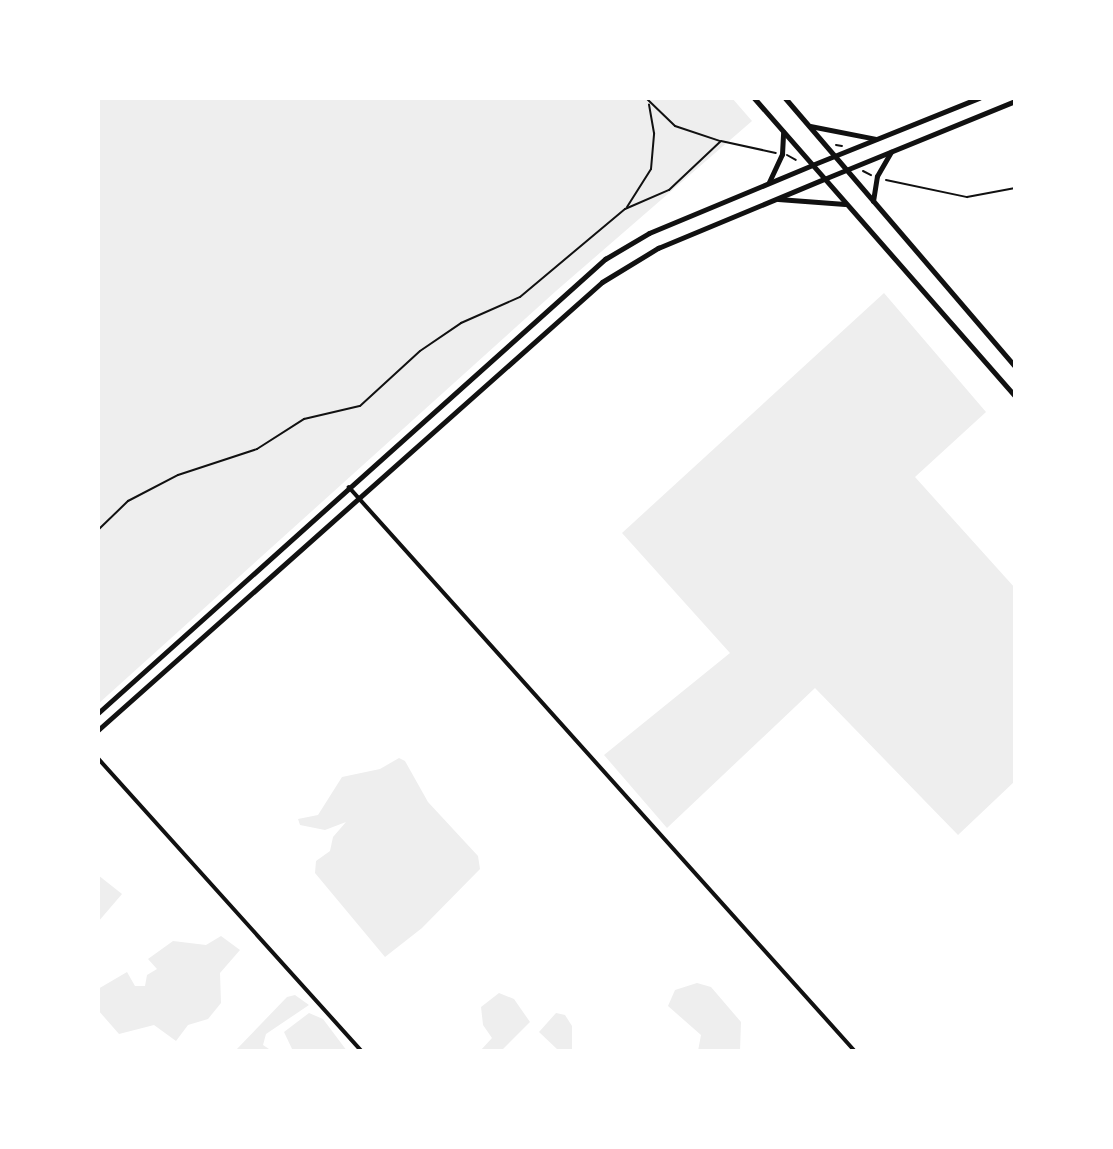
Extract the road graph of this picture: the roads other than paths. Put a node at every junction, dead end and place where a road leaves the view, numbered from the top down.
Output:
1 (754, 98) edge
2 (785, 98) edge
3 (979, 98) edge
4 (1015, 101) edge
5 (809, 126) junction
6 (783, 132) junction
7 (876, 139) junction
8 (891, 152) junction
9 (835, 155) junction
10 (812, 164) junction
11 (846, 169) junction
12 (824, 178) junction
13 (769, 182) junction
14 (778, 199) junction
15 (873, 201) junction
16 (845, 204) junction
17 (1015, 366) edge
18 (1015, 396) edge
19 (349, 487) junction
20 (358, 496) junction
21 (98, 713) edge
22 (98, 730) edge
23 (98, 758) edge
24 (362, 1051) edge
25 (855, 1051) edge

1 - 6 main road
2 - 5 main road
3 - 7 main road
4 - 8 main road
5 - 7 main road
5 - 9 main road
6 - 10 main road
6 - 13 main road
7 - 9 main road
8 - 11 main road
8 - 15 main road
9 - 10 main road
9 - 11 main road
10 - 12 main road
10 - 13 main road
11 - 12 main road
11 - 15 main road
12 - 14 main road
12 - 16 main road
13 - 19 main road
14 - 16 main road
14 - 20 main road
15 - 17 main road
16 - 18 main road
19 - 20 street
19 - 21 main road
20 - 22 main road
20 - 25 street
23 - 24 street

